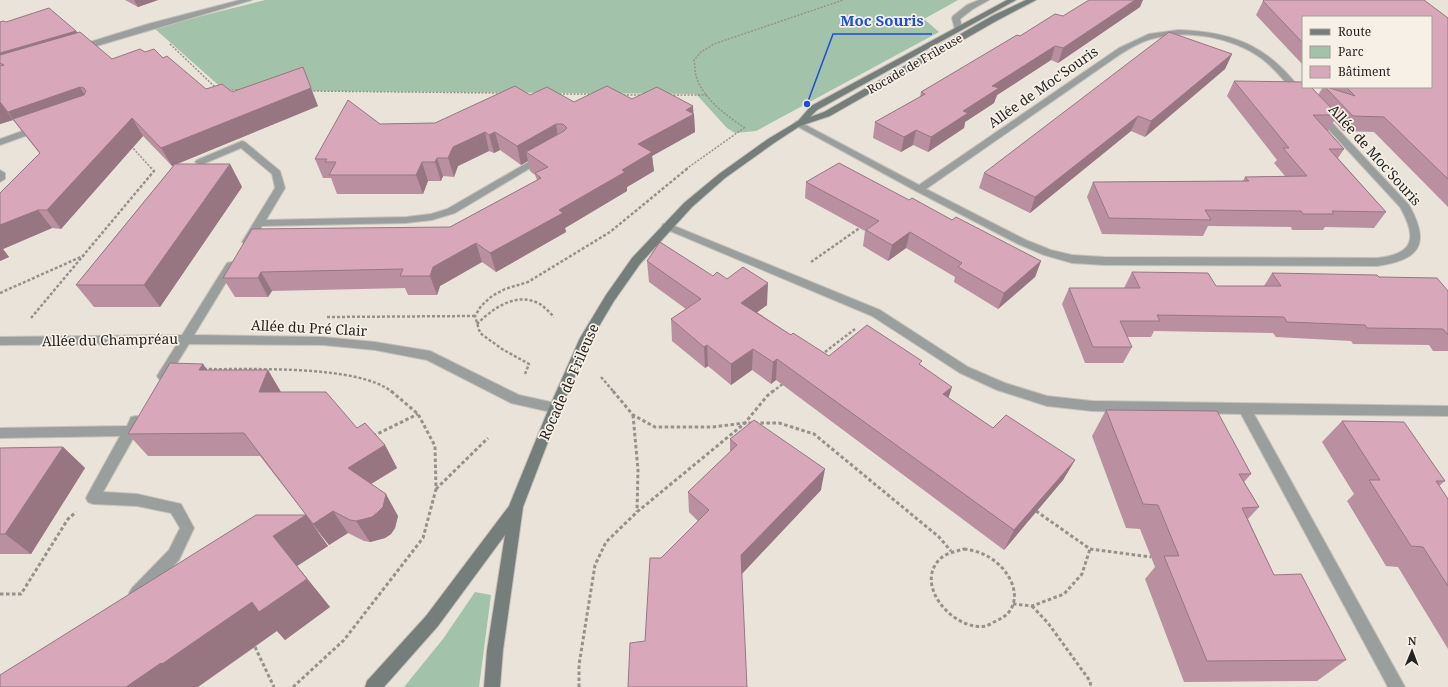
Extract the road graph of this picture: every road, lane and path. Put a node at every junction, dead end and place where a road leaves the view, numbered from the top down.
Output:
1 (248, 0) edge
2 (843, 0) edge
3 (985, 0) edge
4 (1012, 0) edge
5 (1032, 0) edge
6 (958, 28) junction
7 (168, 42) dead end
8 (76, 49) edge
9 (226, 90) edge
10 (247, 90) edge
11 (308, 91) edge
12 (211, 93) edge
13 (507, 93) edge
14 (555, 94) edge
15 (595, 94) edge
16 (619, 94) edge
17 (651, 95) edge
18 (667, 95) edge
19 (707, 96) junction
20 (1306, 99) edge
21 (1316, 110) edge
22 (50, 124) edge
23 (797, 124) junction
24 (744, 128) junction
25 (771, 141) junction
26 (0, 142) edge
27 (130, 144) dead end
28 (550, 154) edge
29 (200, 162) edge
30 (0, 173) edge
31 (0, 179) edge
32 (919, 189) junction
33 (259, 223) junction
34 (667, 226) junction
35 (863, 226) edge
36 (83, 256) junction
37 (791, 277) junction
38 (0, 293) edge
39 (876, 313) junction
40 (554, 317) dead end
41 (31, 319) dead end
42 (477, 324) junction
43 (185, 338) junction
44 (0, 341) edge
45 (816, 359) edge
46 (167, 369) junction
47 (249, 370) junction
48 (525, 374) dead end
49 (245, 376) edge
50 (601, 377) dead end
51 (785, 382) edge
52 (156, 388) edge
53 (145, 406) edge
54 (555, 408) junction
55 (1246, 409) junction
56 (1448, 411) edge
57 (418, 414) junction
58 (633, 415) junction
59 (745, 423) junction
60 (130, 431) junction
61 (0, 433) edge
62 (488, 438) dead end
63 (369, 439) edge
64 (436, 489) junction
65 (93, 498) junction
66 (516, 507) junction
67 (1036, 511) edge
68 (637, 512) junction
69 (1090, 549) junction
70 (951, 551) junction
71 (1151, 557) dead end
72 (0, 594) edge
73 (125, 601) edge
74 (1013, 604) junction
75 (1032, 606) junction
76 (255, 647) dead end
77 (274, 687) edge
78 (293, 687) edge
79 (374, 687) edge
80 (492, 687) edge
81 (579, 687) edge
82 (1091, 687) edge
83 (1397, 687) edge

1 - 8 street
2 - 19 path
3 - 6 street
4 - 6 street, Rocade de Frileuse
5 - 23 street, Rocade de Frileuse
6 - 23 street, Rocade de Frileuse
7 - 12 path
9 - 10 path
11 - 13 path
14 - 15 path
16 - 17 path
18 - 19 path
19 - 24 path
20 - 32 street, Allée de Moc'Souris
21 - 32 street, Allée de Moc'Souris
22 - 26 street
23 - 25 street, Rocade de Frileuse
23 - 32 street, Allée de Moc'Souris
24 - 25 path
24 - 42 path
25 - 34 street, Rocade de Frileuse
27 - 36 path
28 - 33 street
29 - 33 street
30 - 31 street
33 - 43 street
34 - 37 street
34 - 54 street, Rocade de Frileuse
35 - 37 path
36 - 38 path
36 - 41 path
37 - 39 street
39 - 45 path
39 - 55 street
40 - 42 path
42 - 48 path
43 - 44 street, Allée du Champréau
43 - 46 street, Allée du Champréau
43 - 54 street, Allée du Pré Clair
46 - 47 path
46 - 52 street, Allée du Champréau
47 - 49 path
47 - 57 path
50 - 58 path
51 - 59 path
53 - 60 street
54 - 66 street, Rocade de Frileuse
55 - 56 street
55 - 83 street
57 - 63 path
57 - 64 path
58 - 59 path
58 - 68 path
59 - 68 path
59 - 70 path
60 - 61 street
60 - 65 street
62 - 64 path
64 - 78 path
65 - 72 path
65 - 73 street
66 - 79 street, Rocade de Frileuse
66 - 80 street, Rocade de Frileuse
67 - 69 path
68 - 81 path
69 - 71 path
69 - 75 path
70 - 74 path
70 - 74 path
74 - 75 path
75 - 82 path
76 - 77 path

